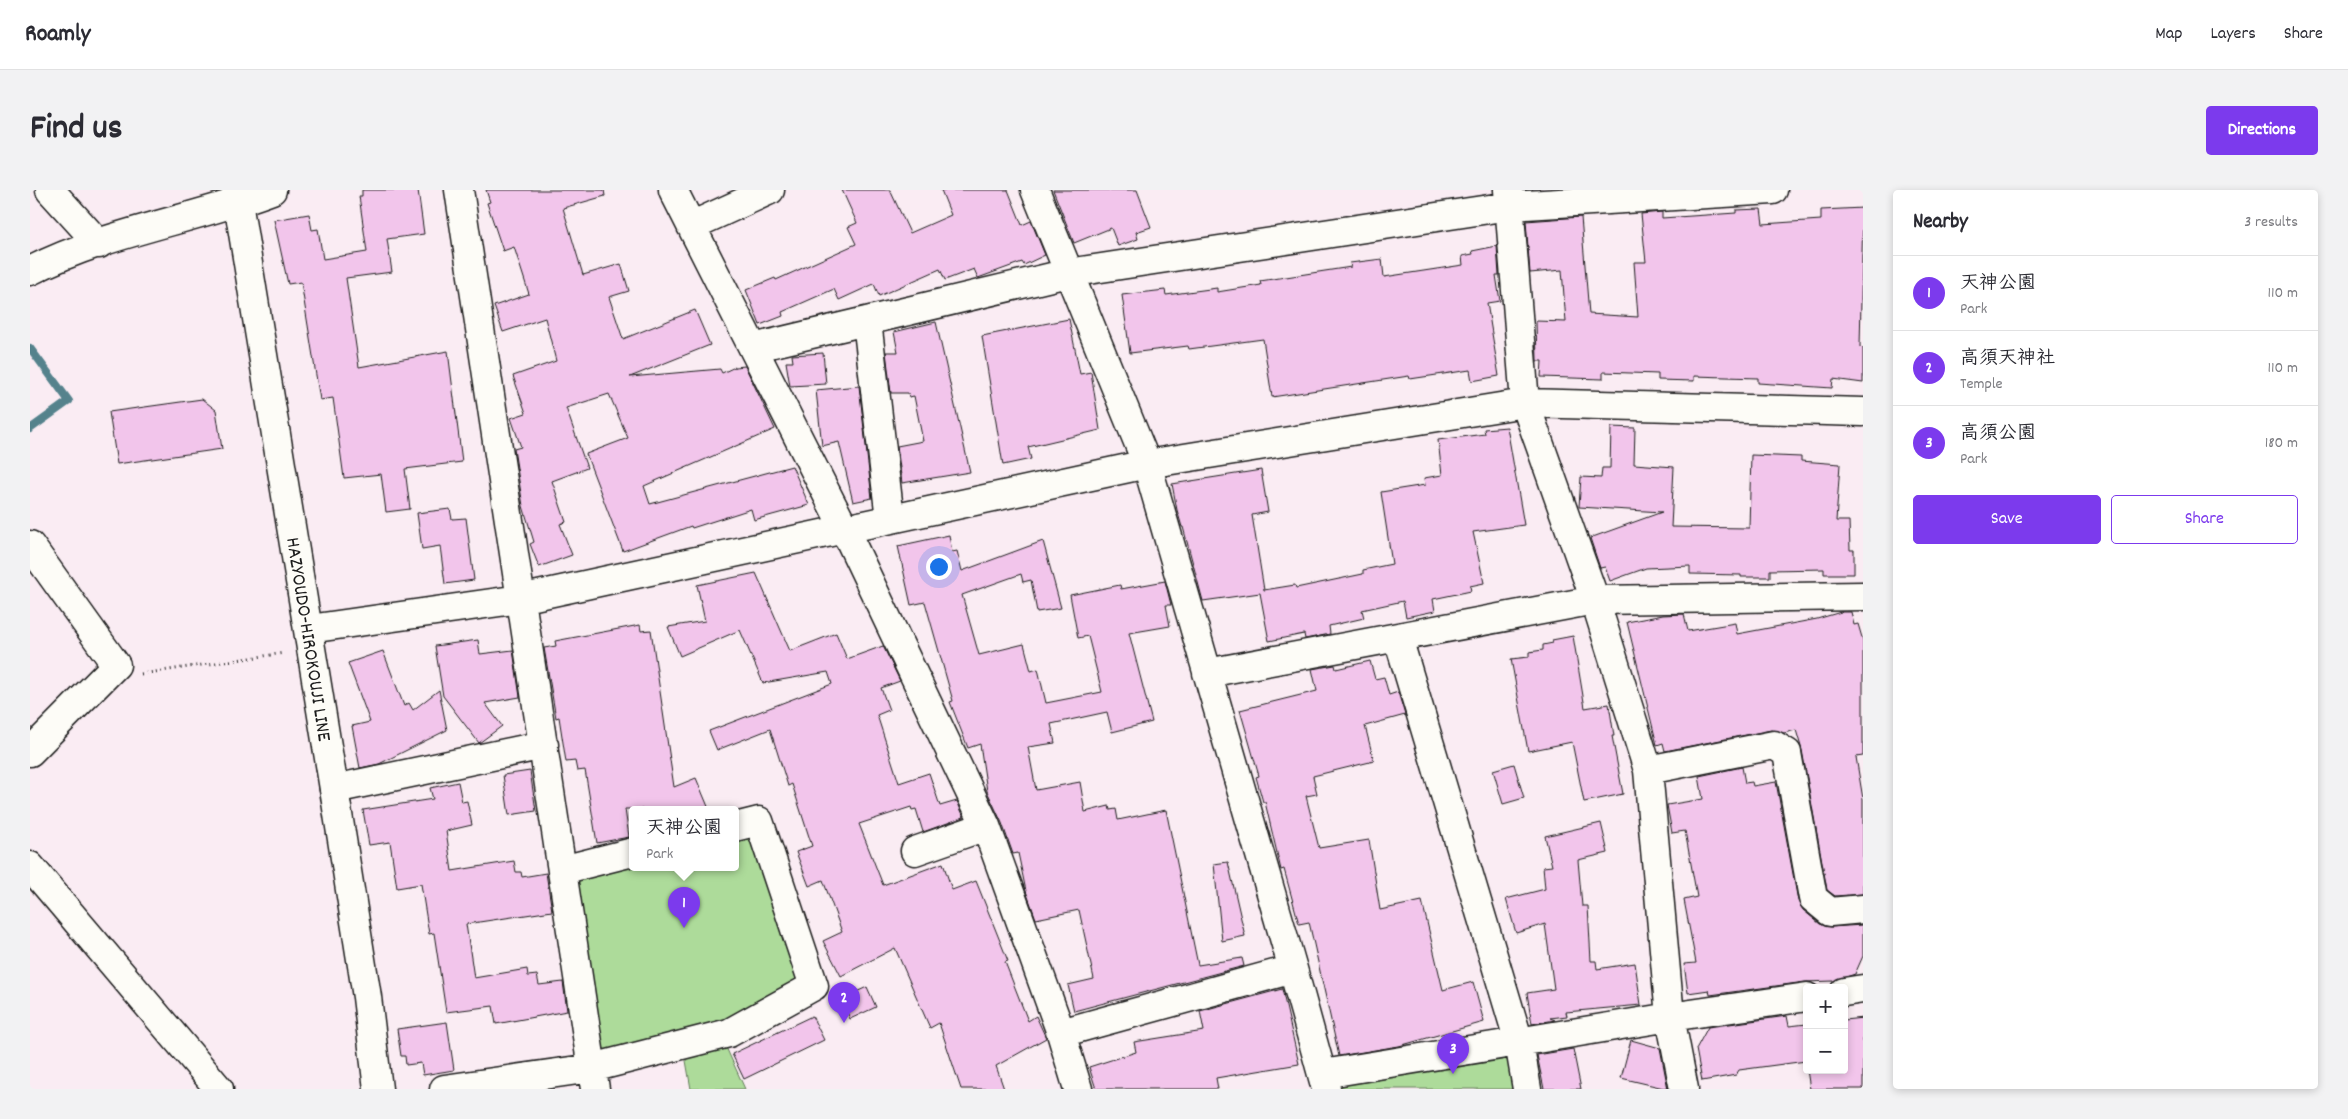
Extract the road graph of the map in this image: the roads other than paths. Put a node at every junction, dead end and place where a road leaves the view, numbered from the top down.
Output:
1 (50, 190) edge
2 (272, 190) edge
3 (459, 190) edge
4 (673, 190) edge
5 (770, 190) edge
6 (1035, 190) edge
7 (1772, 190) edge
8 (237, 197) edge
9 (1509, 198) edge
10 (691, 226) junction
11 (99, 244) junction
12 (30, 271) edge
13 (1068, 273) junction
14 (867, 321) junction
15 (753, 348) junction
16 (1526, 403) junction
17 (1863, 412) edge
18 (1147, 464) junction
19 (890, 519) junction
20 (845, 530) junction
21 (30, 545) edge
22 (1863, 596) edge
23 (520, 599) junction
24 (1595, 600) junction
25 (309, 629) junction
26 (1398, 638) junction
27 (1207, 673) junction
28 (544, 745) junction
29 (30, 752) edge
30 (1648, 770) junction
31 (334, 789) junction
32 (739, 826) edge
33 (986, 826) junction
34 (915, 851) dead end
35 (629, 853) edge
36 (30, 866) edge
37 (562, 870) junction
38 (1863, 908) edge
39 (1293, 969) junction
40 (1863, 989) edge
41 (1848, 991) edge
42 (1803, 998) edge
43 (1670, 1017) junction
44 (1061, 1032) junction
45 (1519, 1042) junction
46 (594, 1078) edge
47 (1324, 1082) edge
48 (219, 1089) edge
49 (378, 1089) edge
50 (444, 1089) edge
51 (1078, 1089) edge
52 (1527, 1089) edge
53 (1684, 1089) edge

1 - 11 street
2 - 8 street
3 - 23 street
4 - 10 street
5 - 10 street
6 - 13 street
7 - 9 street
8 - 11 street
8 - 25 street, HAZYOUDO-HIROKOUJI LINE
9 - 13 street
9 - 16 street
10 - 15 street
11 - 12 street
13 - 14 street
13 - 18 street
14 - 15 street
14 - 19 street
15 - 20 street
16 - 17 street
16 - 18 street
16 - 24 street
18 - 19 street
18 - 27 street
19 - 20 street
20 - 23 street
20 - 33 street
21 - 29 street
22 - 24 street
23 - 25 street
23 - 28 street
24 - 26 street
24 - 30 street
25 - 31 street, HAZYOUDO-HIROKOUJI LINE
26 - 27 street
26 - 45 street
27 - 39 street
28 - 31 street
28 - 37 street
30 - 38 street
30 - 43 street
31 - 49 street, HAZYOUDO-HIROKOUJI LINE
32 - 46 street
33 - 34 street
33 - 44 street
35 - 37 street
36 - 48 street
37 - 46 street
39 - 44 street
39 - 47 street
40 - 41 street
42 - 43 street
43 - 45 street
43 - 53 street
44 - 51 street
45 - 47 street
45 - 52 street
46 - 50 street

